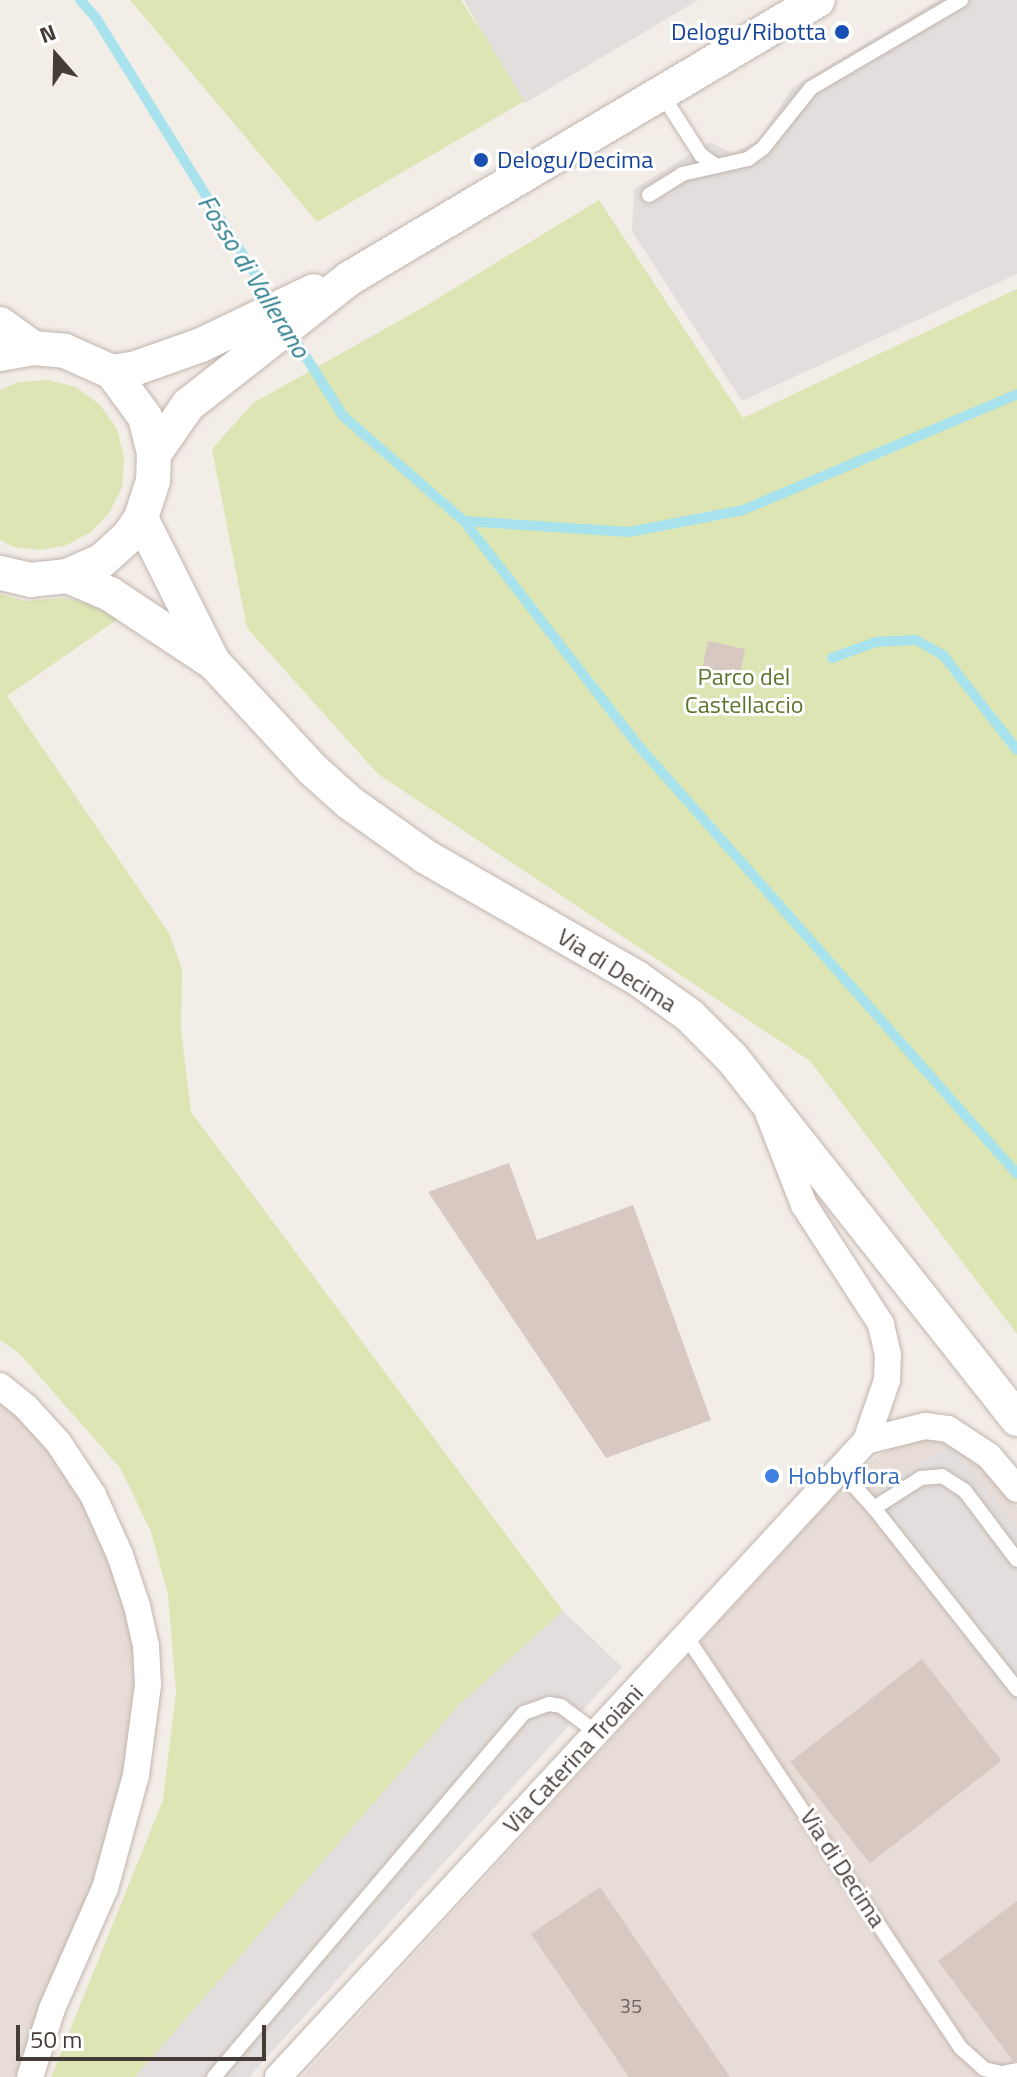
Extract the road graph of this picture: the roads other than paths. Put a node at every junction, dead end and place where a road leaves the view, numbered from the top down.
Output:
1 (818, 0) edge
2 (961, 0) edge
3 (661, 93) junction
4 (717, 166) junction
5 (649, 195) dead end
6 (362, 270) junction
7 (0, 324) edge
8 (33, 348) junction
9 (0, 354) edge
10 (124, 370) junction
11 (154, 454) junction
12 (141, 518) junction
13 (0, 573) edge
14 (68, 576) junction
15 (214, 663) junction
16 (762, 1096) junction
17 (0, 1386) edge
18 (1017, 1419) edge
19 (866, 1441) junction
20 (840, 1470) junction
21 (1017, 1489) edge
22 (874, 1508) junction
23 (1017, 1560) edge
24 (686, 1636) junction
25 (1017, 1689) edge
26 (597, 1733) junction
27 (1017, 2070) edge
28 (30, 2077) edge
29 (214, 2077) edge
30 (278, 2077) edge

1 - 3 street
2 - 4 lane
3 - 4 lane
3 - 6 street
4 - 5 lane
6 - 10 street
6 - 11 street
7 - 8 street
8 - 9 street
8 - 10 street
10 - 11 street
11 - 12 street
12 - 14 street
12 - 15 street, Via di Decima
13 - 14 street
14 - 15 street, Via di Decima
15 - 16 street, Via di Decima
16 - 18 street, Via di Decima
16 - 19 street, Via Caterina Troiani
17 - 28 street
19 - 20 street, Via Caterina Troiani
19 - 21 street
20 - 22 lane
20 - 24 street, Via Caterina Troiani
22 - 23 lane
22 - 25 lane
24 - 26 street, Via Caterina Troiani
24 - 27 lane, Via di Decima
26 - 29 lane
26 - 30 street, Via Caterina Troiani

